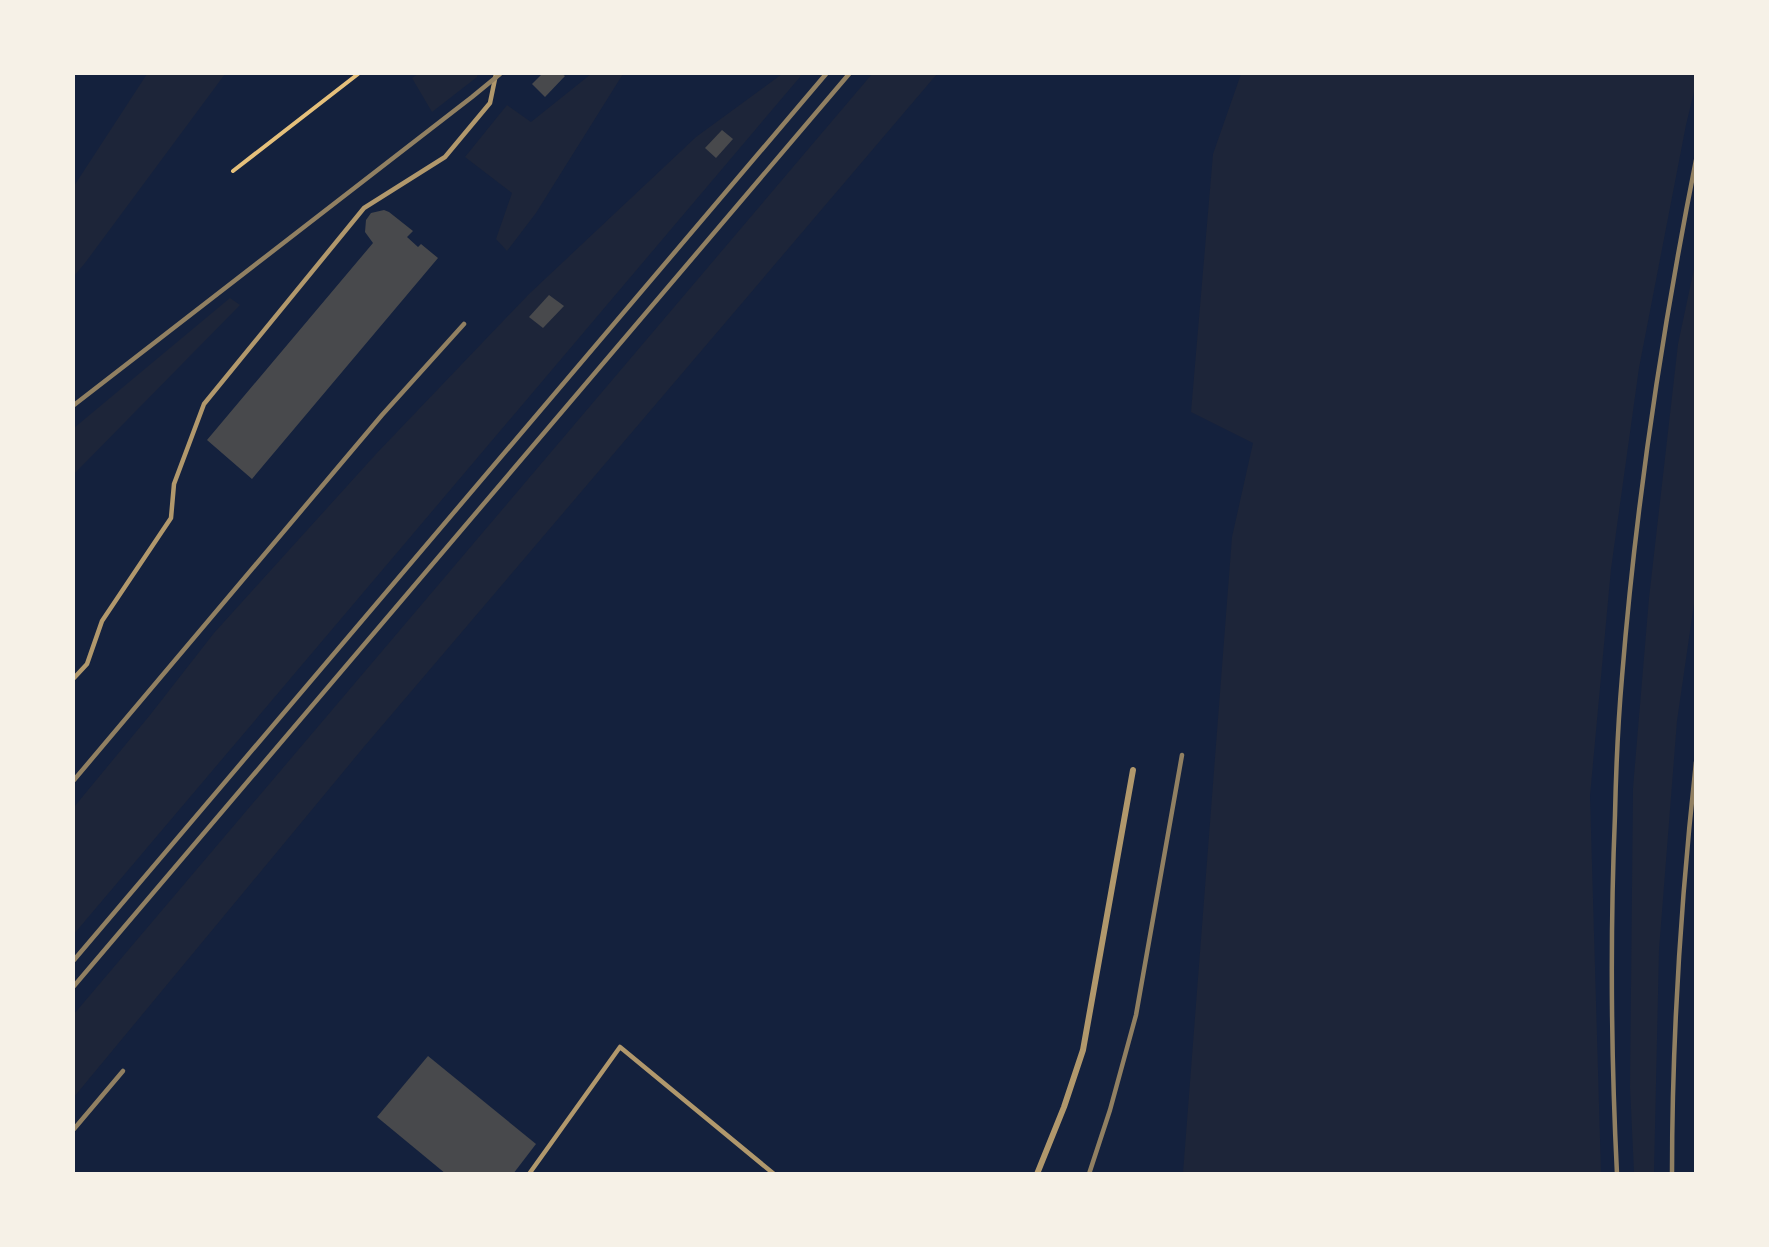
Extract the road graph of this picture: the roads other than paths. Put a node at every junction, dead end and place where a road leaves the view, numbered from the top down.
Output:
1 (496, 74) edge
2 (74, 678) edge
3 (1133, 770) dead end
4 (529, 1173) edge
5 (774, 1173) edge
6 (1037, 1173) edge

1 - 2 lane
3 - 6 street
4 - 5 lane

